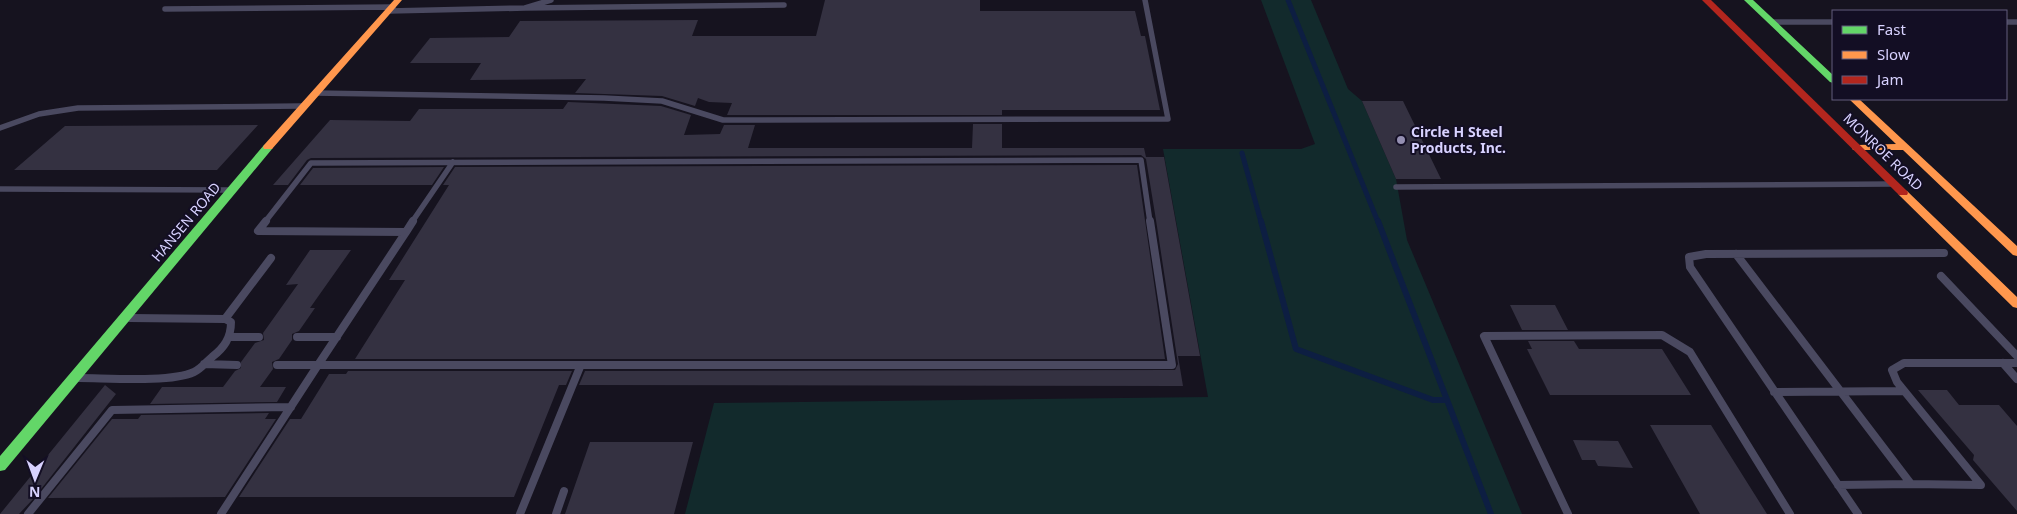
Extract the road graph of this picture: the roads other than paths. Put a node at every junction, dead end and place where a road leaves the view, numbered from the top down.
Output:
1 (551, 0) edge
2 (1145, 0) edge
3 (1706, 0) edge
4 (1748, 0) edge
5 (784, 5) dead end
6 (394, 6) edge
7 (525, 8) junction
8 (165, 9) dead end
9 (1771, 22) junction
10 (1832, 22) edge
11 (1832, 79) edge
12 (314, 93) junction
13 (1855, 100) edge
14 (304, 106) junction
15 (0, 128) edge
16 (1905, 147) junction
17 (1857, 148) junction
18 (454, 162) junction
19 (1895, 184) junction
20 (1396, 187) dead end
21 (0, 189) edge
22 (233, 190) junction
23 (406, 232) junction
24 (2017, 252) edge
25 (1944, 253) dead end
26 (1736, 254) junction
27 (272, 258) dead end
28 (1941, 276) dead end
29 (2017, 304) edge
30 (124, 318) junction
31 (225, 319) junction
32 (337, 336) junction
33 (230, 337) junction
34 (259, 337) dead end
35 (297, 337) dead end
36 (2017, 356) edge
37 (2003, 363) junction
38 (204, 364) junction
39 (2017, 364) edge
40 (237, 365) dead end
41 (277, 365) dead end
42 (318, 366) junction
43 (580, 367) junction
44 (2016, 376) edge
45 (74, 378) junction
46 (1840, 391) junction
47 (1904, 391) junction
48 (1774, 392) junction
49 (291, 407) junction
50 (0, 466) edge
51 (1911, 484) junction
52 (1838, 485) junction
53 (564, 491) dead end
54 (28, 514) edge
55 (222, 514) edge
56 (520, 514) edge
57 (556, 514) edge
58 (1568, 514) edge
59 (1790, 514) edge
60 (1858, 514) edge

1 - 7 lane
2 - 12 lane
3 - 17 main road, MONROE ROAD
4 - 9 main road
5 - 7 lane
6 - 7 lane
6 - 8 lane
6 - 12 main road, HANSEN ROAD
9 - 10 lane
9 - 11 main road
12 - 14 main road, HANSEN ROAD
13 - 16 main road, MONROE ROAD
14 - 15 lane
14 - 22 main road, HANSEN ROAD
16 - 17 main road
16 - 24 main road, MONROE ROAD
17 - 19 main road, MONROE ROAD
18 - 23 lane
18 - 23 lane
18 - 43 lane
19 - 20 lane
19 - 29 main road, MONROE ROAD
21 - 22 lane
22 - 30 main road, HANSEN ROAD
23 - 32 lane
25 - 26 lane
26 - 46 lane
26 - 48 lane
27 - 31 lane
28 - 36 lane
30 - 31 lane
30 - 45 main road, HANSEN ROAD
31 - 33 lane
32 - 35 lane
32 - 42 lane
33 - 34 lane
33 - 38 lane
37 - 39 lane
37 - 44 lane
37 - 47 lane
38 - 40 lane
38 - 45 lane
41 - 42 lane
42 - 43 lane
42 - 49 lane
43 - 56 lane
45 - 50 main road, HANSEN ROAD
46 - 47 lane
46 - 48 lane
46 - 51 lane
47 - 51 lane
48 - 52 lane
49 - 54 lane
49 - 55 lane
51 - 52 lane
52 - 60 lane
53 - 57 lane
58 - 59 lane

